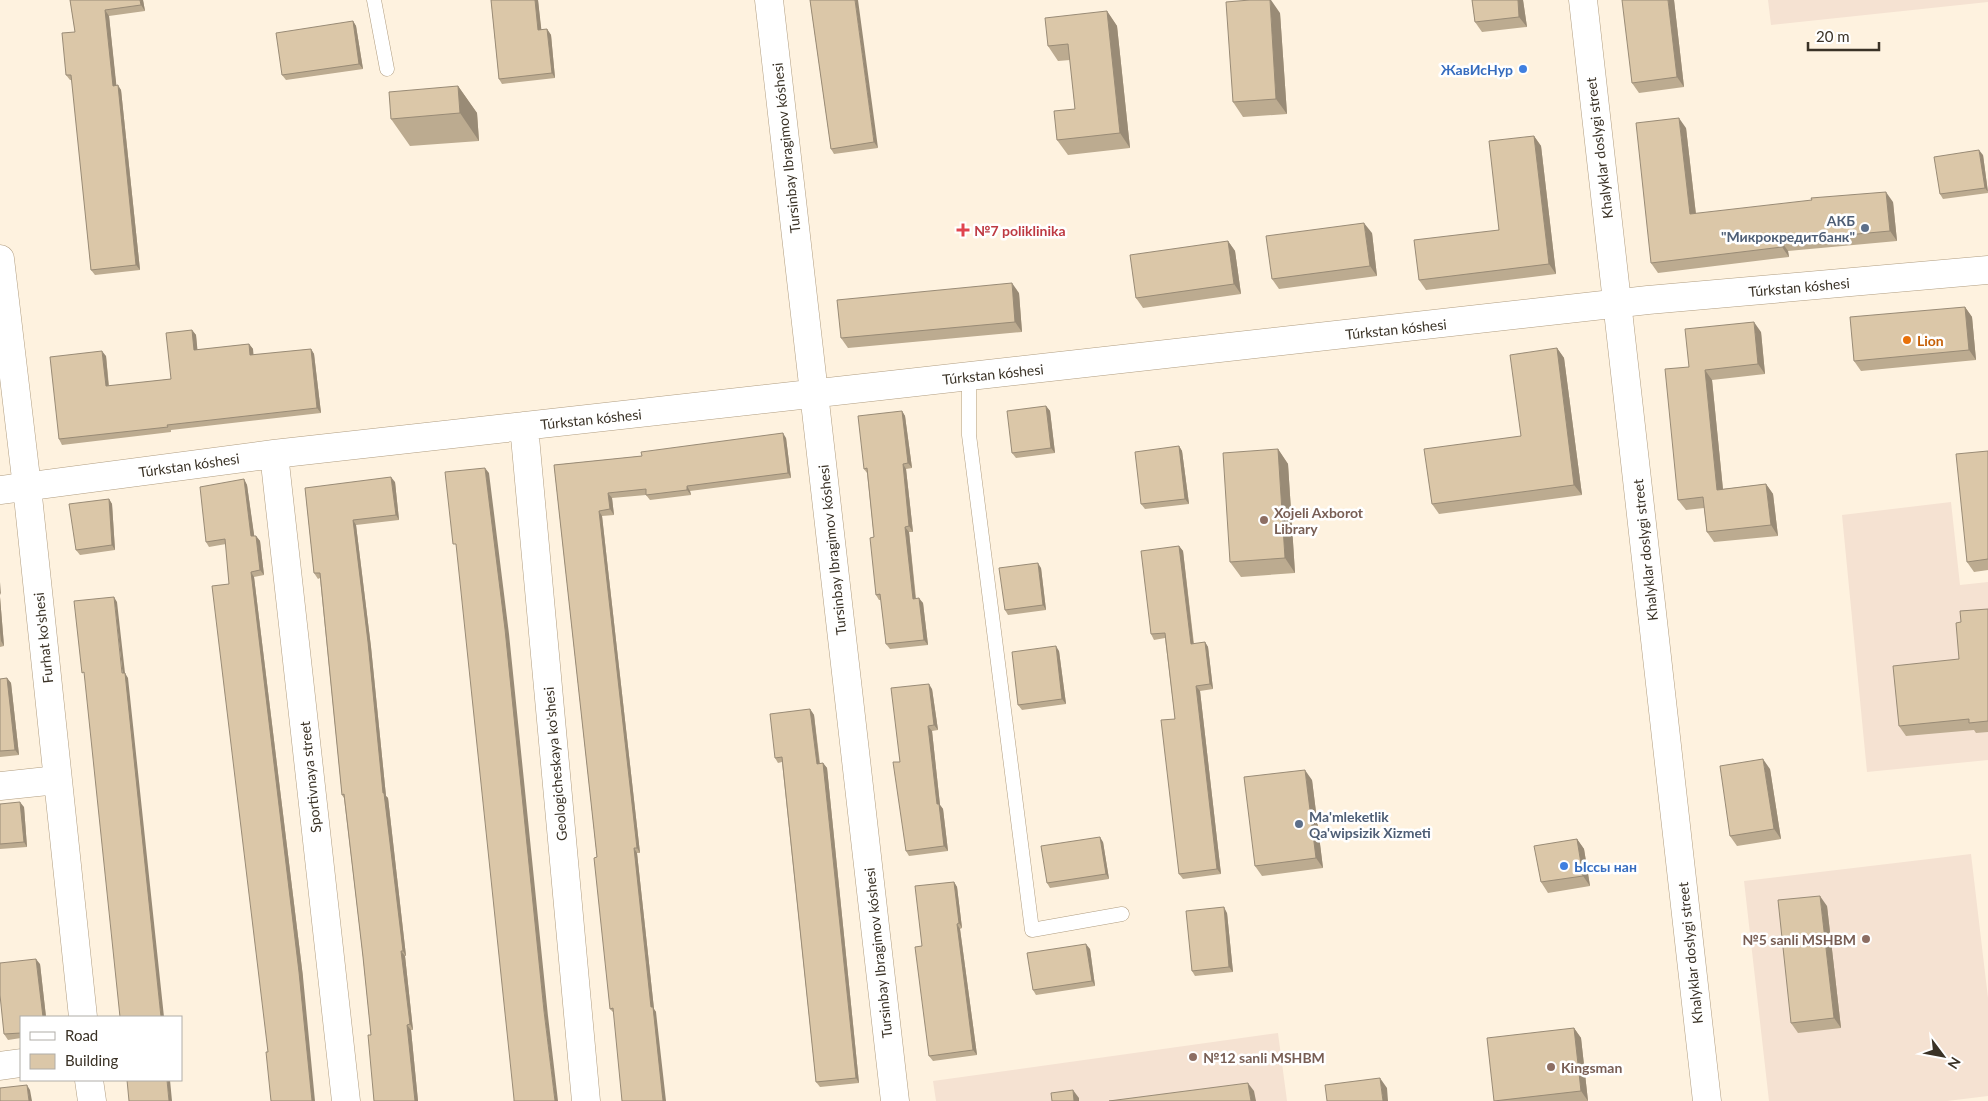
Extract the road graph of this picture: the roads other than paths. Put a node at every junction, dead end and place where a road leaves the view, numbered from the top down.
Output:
1 (374, 0) edge
2 (769, 0) edge
3 (1582, 0) edge
4 (387, 69) dead end
5 (0, 259) edge
6 (1988, 270) edge
7 (1617, 304) junction
8 (969, 377) junction
9 (815, 394) junction
10 (524, 426) junction
11 (274, 454) junction
12 (27, 487) junction
13 (0, 490) edge
14 (58, 780) junction
15 (0, 786) edge
16 (1122, 914) dead end
17 (83, 1016) edge
18 (20, 1063) edge
19 (0, 1066) edge
20 (89, 1081) edge
21 (92, 1101) edge
22 (346, 1101) edge
23 (586, 1101) edge
24 (895, 1101) edge
25 (1707, 1101) edge

1 - 4 lane
2 - 9 street, Tursinbay Ibragimov kóshesi
3 - 7 street, Khalyklar doslygi street
5 - 12 street, Furhat ko'shesi
6 - 7 street, Túrkstan kóshesi
7 - 8 street, Túrkstan kóshesi
7 - 25 street, Khalyklar doslygi street
8 - 9 street, Túrkstan kóshesi
8 - 16 lane
9 - 10 street, Túrkstan kóshesi
9 - 24 street, Tursinbay Ibragimov kóshesi
10 - 11 street, Túrkstan kóshesi
10 - 23 street, Geologicheskaya ko'shesi
11 - 12 street, Túrkstan kóshesi
11 - 22 street, Sportivnaya street
12 - 13 street, Túrkstan kóshesi
12 - 14 street, Furhat ko'shesi
14 - 15 street
14 - 17 street, Furhat ko'shesi
18 - 19 street
20 - 21 street

